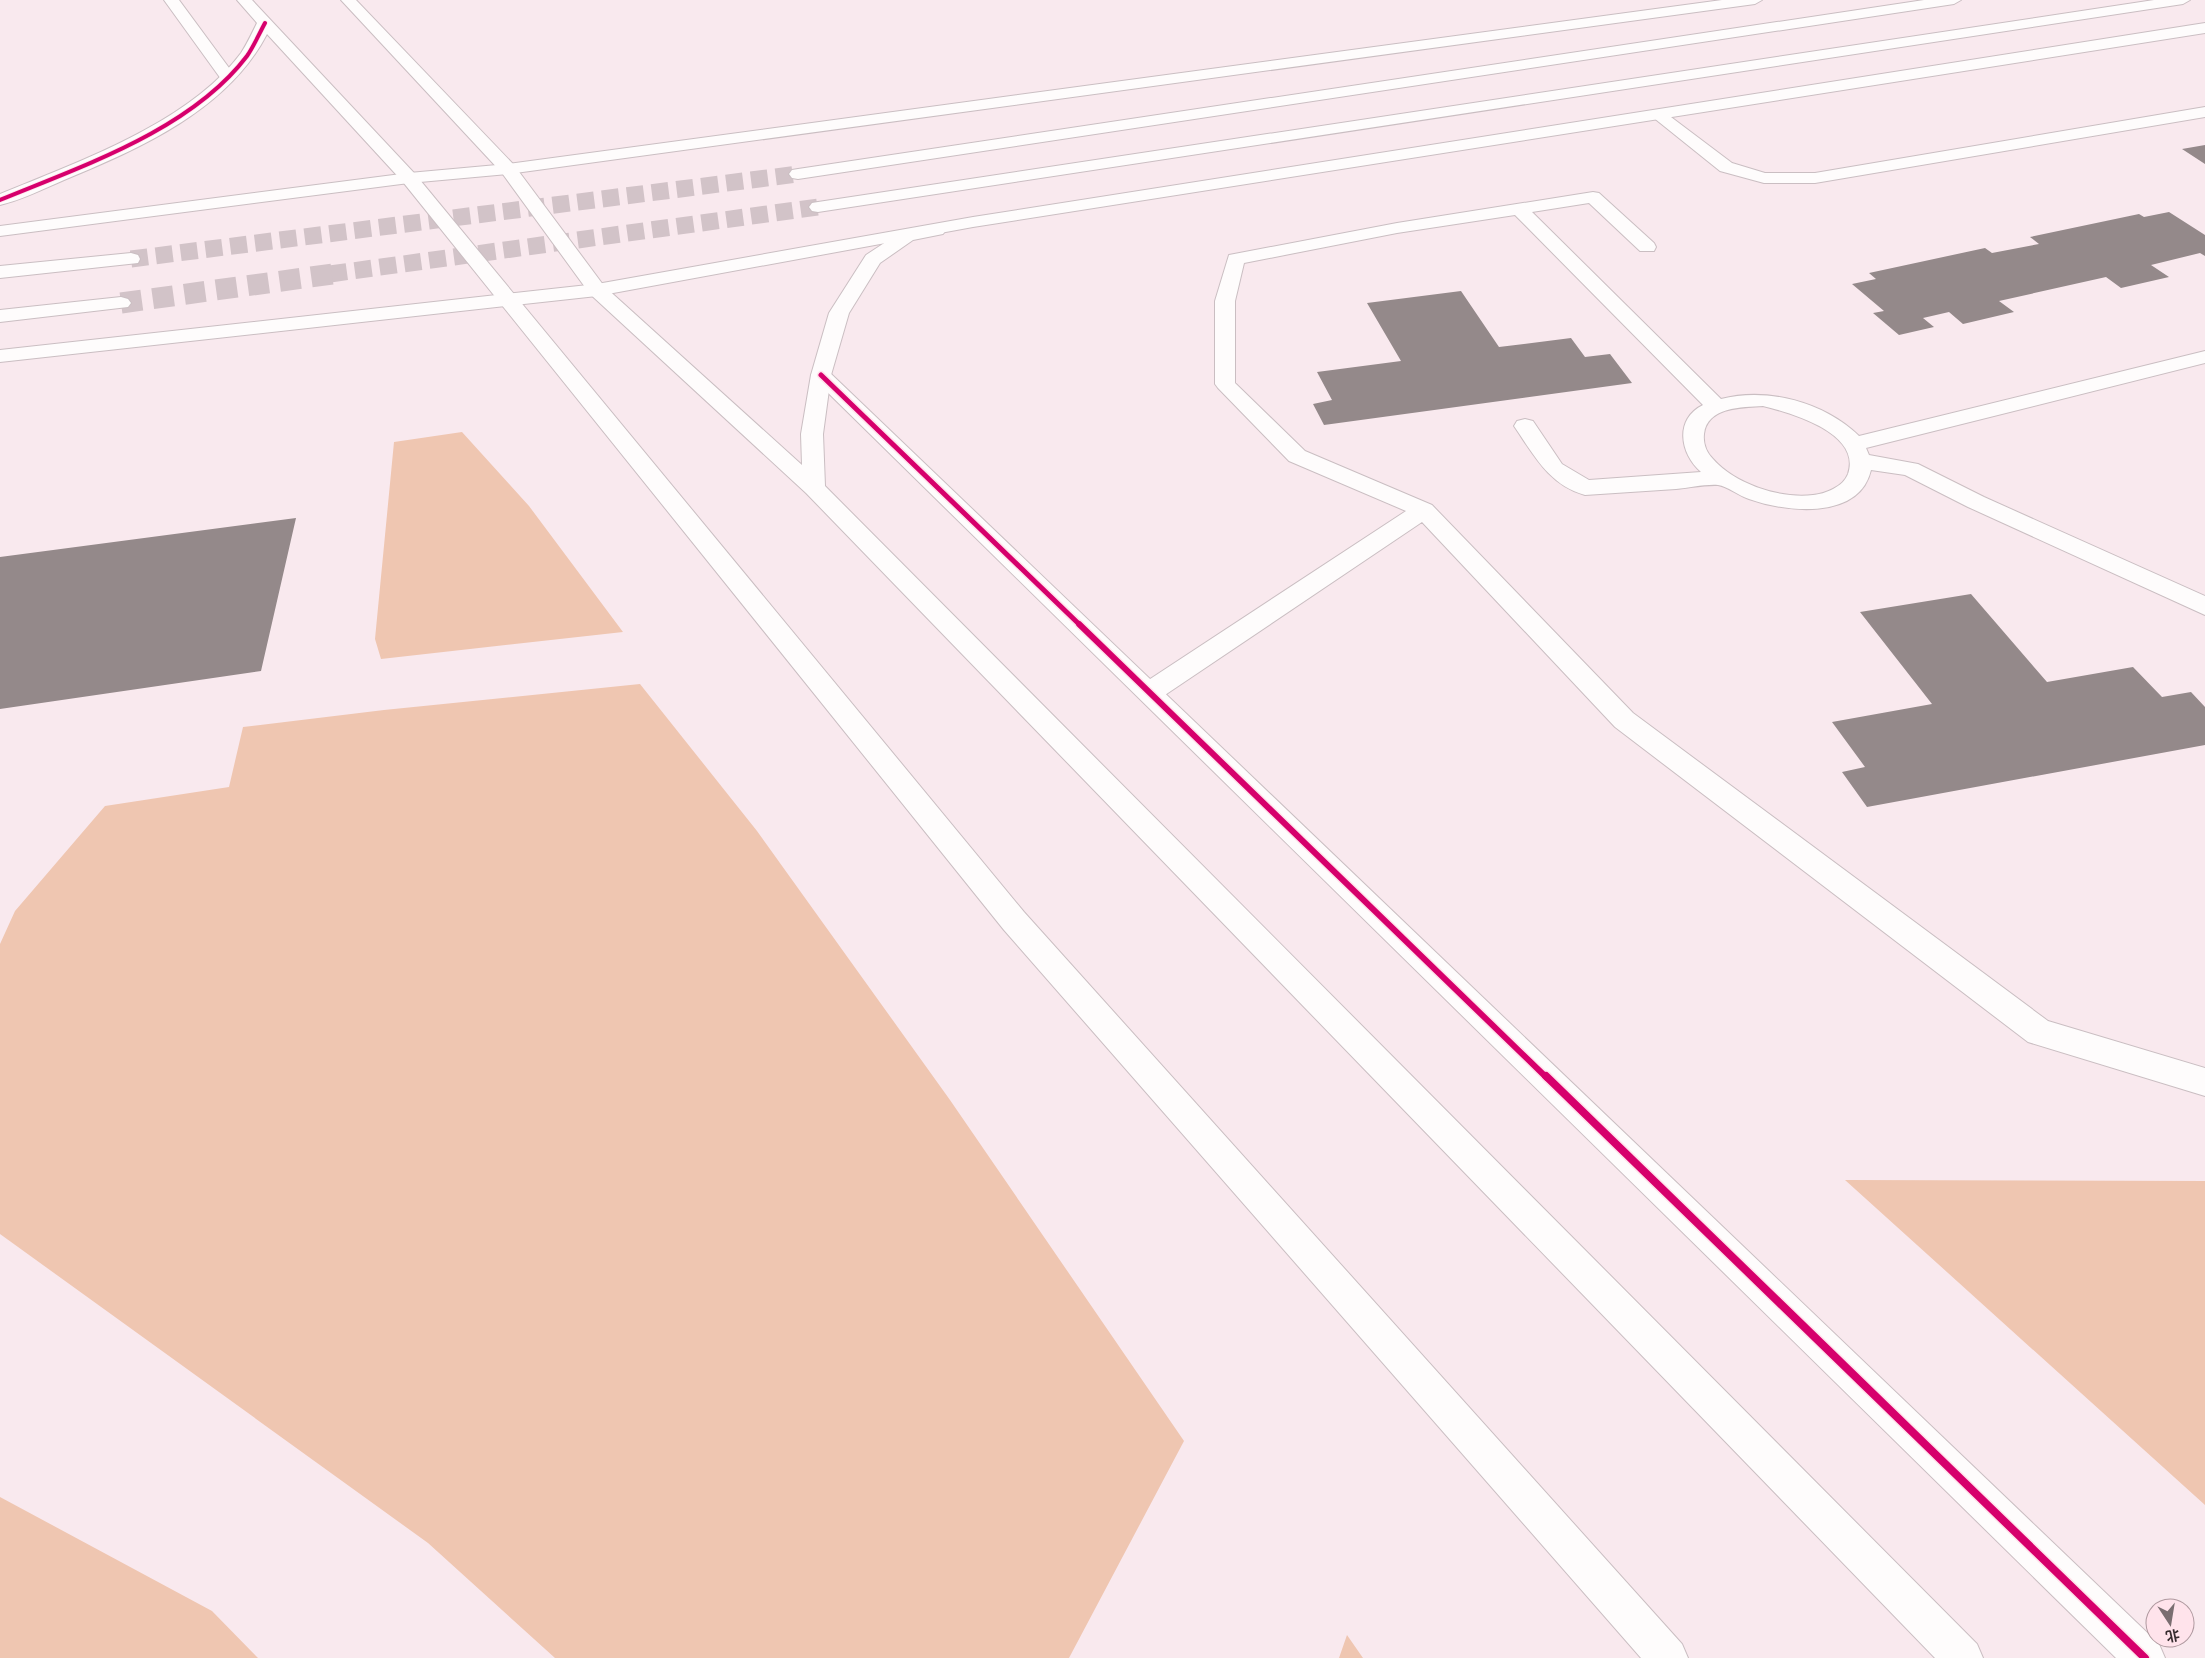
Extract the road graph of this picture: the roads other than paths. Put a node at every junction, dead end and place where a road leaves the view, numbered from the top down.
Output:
1 (171, 0) edge
2 (244, 0) edge
3 (348, 0) edge
4 (1755, 0) edge
5 (1954, 0) edge
6 (2183, 0) edge
7 (265, 24) junction
8 (2205, 28) edge
9 (227, 76) junction
10 (2205, 112) edge
11 (1657, 114) junction
12 (508, 169) junction
13 (798, 174) tunnel mouth
14 (409, 178) junction
15 (0, 200) edge
16 (818, 207) tunnel mouth
17 (1519, 209) junction
18 (973, 222) junction
19 (0, 230) edge
20 (1647, 247) dead end
21 (131, 259) tunnel mouth
22 (0, 272) edge
23 (597, 290) junction
24 (507, 299) junction
25 (121, 303) tunnel mouth
26 (0, 316) edge
27 (0, 356) edge
28 (2205, 357) edge
29 (821, 375) junction
30 (1716, 406) junction
31 (1525, 426) dead end
32 (1856, 452) junction
33 (1721, 478) junction
34 (814, 488) junction
35 (1424, 510) junction
36 (2205, 606) edge
37 (1150, 692) junction
38 (2205, 1082) edge
39 (1668, 1658) edge
40 (1963, 1658) edge
41 (2145, 1658) edge

1 - 9 main road
2 - 7 main road
3 - 12 main road
4 - 12 main road
5 - 13 main road
6 - 16 main road
7 - 9 main road
7 - 14 main road
8 - 11 main road
9 - 15 main road
10 - 11 main road
11 - 18 main road
12 - 14 main road
12 - 23 main road
14 - 19 main road
14 - 24 main road
17 - 20 main road
17 - 30 main road
17 - 35 main road
18 - 23 main road
18 - 29 main road
21 - 22 main road
23 - 24 main road
23 - 34 main road
24 - 27 main road
24 - 39 main road
25 - 26 main road
28 - 32 main road
29 - 34 main road
29 - 37 main road
30 - 32 main road
30 - 33 main road
31 - 33 main road
32 - 33 main road
32 - 36 main road
34 - 40 main road
35 - 37 main road
35 - 38 main road
37 - 41 main road

